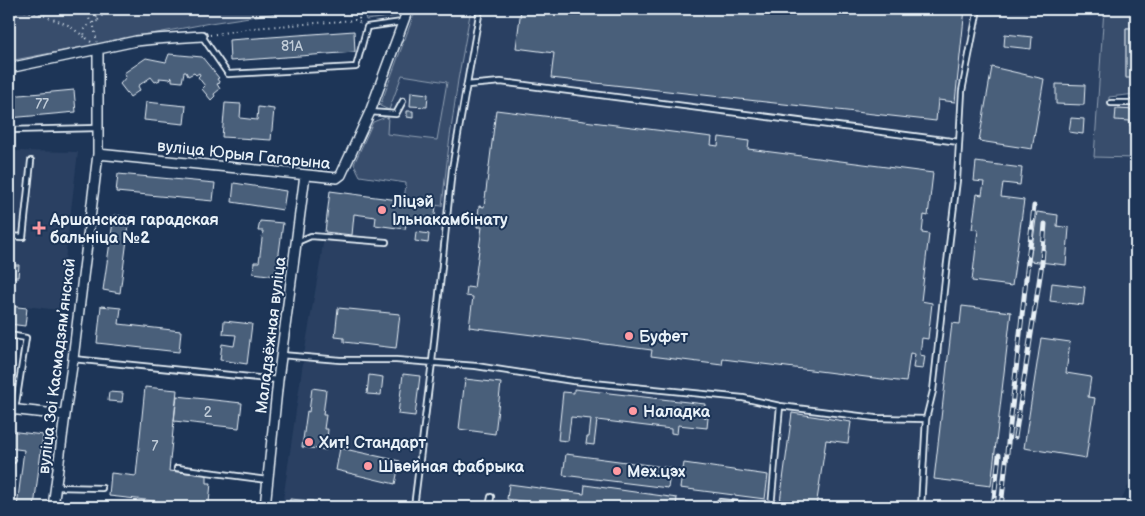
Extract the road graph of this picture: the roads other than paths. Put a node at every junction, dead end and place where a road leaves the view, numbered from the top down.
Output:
1 (408, 9) edge
2 (480, 9) edge
3 (978, 9) edge
4 (404, 22) junction
5 (202, 36) joint
6 (98, 49) junction
7 (9, 68) edge
8 (467, 85) junction
9 (403, 101) dead end
10 (1110, 102) dead end
11 (1136, 103) edge
12 (370, 112) junction
13 (98, 128) junction
14 (9, 130) edge
15 (959, 142) junction
16 (98, 154) junction
17 (31, 161) dead end
18 (305, 175) junction
19 (9, 236) edge
20 (296, 242) junction
21 (386, 242) dead end
22 (9, 335) edge
23 (281, 355) junction
24 (73, 359) junction
25 (432, 362) junction
26 (278, 380) junction
27 (780, 406) junction
28 (12, 409) edge
29 (65, 415) junction
30 (926, 419) junction
31 (177, 468) dead end
32 (268, 480) junction
33 (56, 487) junction
34 (102, 488) dead end
35 (491, 497) dead end
36 (266, 503) edge
37 (53, 507) edge
38 (414, 507) edge
39 (489, 507) edge
40 (719, 507) edge
41 (769, 507) edge
42 (921, 507) edge

1 - 4 street, вуліца Юрыя Гагарына
2 - 8 lane
3 - 15 lane
4 - 5 lane
4 - 12 street, вуліца Юрыя Гагарына
5 - 6 street
6 - 7 street
6 - 13 street, вуліца Зоі Касмадзямʼянскай
8 - 15 lane
8 - 25 lane
9 - 12 lane
10 - 11 lane
12 - 18 street, вуліца Юрыя Гагарына
13 - 14 lane
13 - 16 street, вуліца Зоі Касмадзямʼянскай
15 - 30 lane
16 - 18 street, вуліца Юрыя Гагарына
16 - 24 street, вуліца Зоі Касмадзямʼянскай
17 - 19 lane
18 - 20 street, Маладзёжная вуліца
20 - 21 lane
20 - 23 street, Маладзёжная вуліца
22 - 28 lane
23 - 25 lane
23 - 26 street, Маладзёжная вуліца
24 - 26 lane
24 - 29 street, вуліца Зоі Касмадзямʼянскай
25 - 27 lane
25 - 38 lane
26 - 32 street, Маладзёжная вуліца
27 - 30 lane
27 - 41 lane
28 - 29 street
29 - 33 street, вуліца Зоі Касмадзямʼянскай
30 - 42 lane
31 - 32 lane
32 - 36 street, Маладзёжная вуліца
33 - 34 lane
33 - 37 street, вуліца Зоі Касмадзямʼянскай
35 - 39 lane
40 - 41 lane

